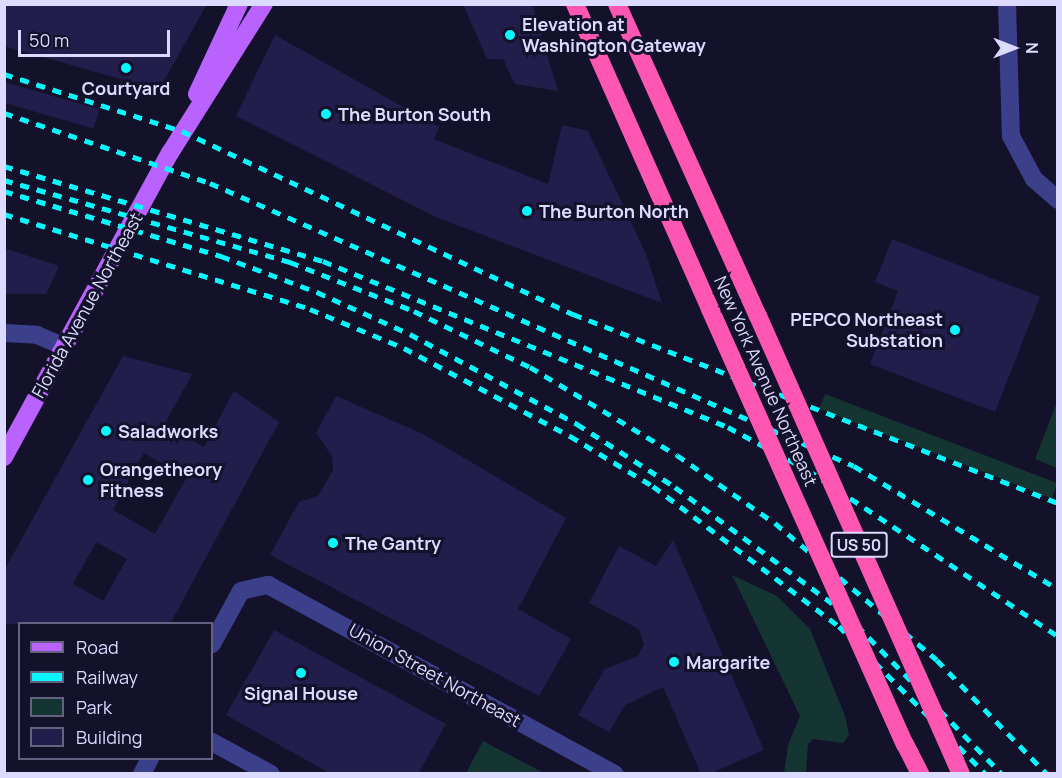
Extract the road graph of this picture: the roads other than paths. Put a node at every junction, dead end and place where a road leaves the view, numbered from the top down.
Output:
1 (239, 4) edge
2 (264, 4) edge
3 (575, 4) edge
4 (618, 4) edge
5 (1007, 4) edge
6 (170, 153) junction
7 (1058, 200) edge
8 (4, 333) edge
9 (63, 346) junction
10 (4, 457) edge
11 (213, 642) edge
12 (213, 743) edge
13 (149, 760) edge
14 (142, 774) edge
15 (271, 774) edge
16 (615, 774) edge
17 (920, 774) edge
18 (961, 774) edge

1 - 6 main road, Florida Avenue Northeast
2 - 6 main road, Florida Avenue Northeast
3 - 17 highway, New York Avenue Northeast / US 50, bridge
4 - 18 highway, New York Avenue Northeast / US 50, bridge
5 - 7 street
6 - 9 main road, Florida Avenue Northeast
8 - 9 street
9 - 10 main road, Florida Avenue Northeast
11 - 16 street, Union Street Northeast
12 - 15 street
13 - 14 street

